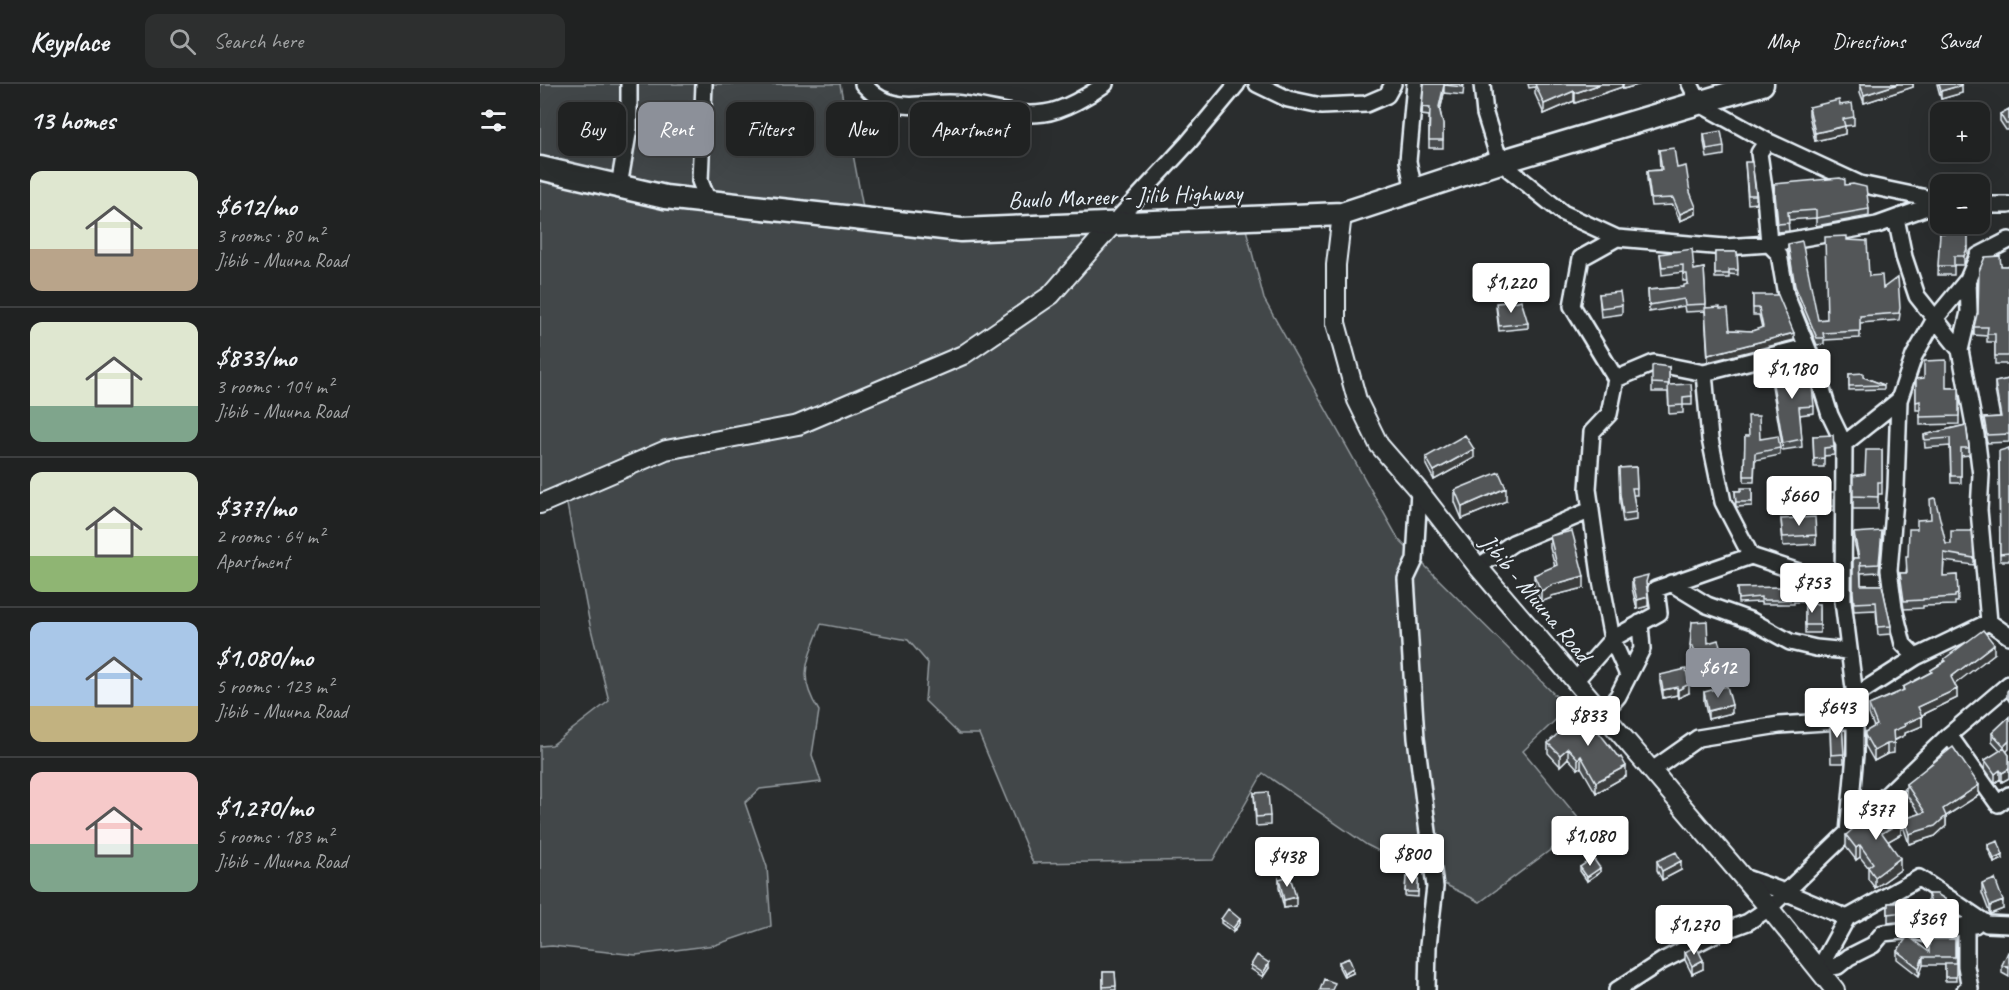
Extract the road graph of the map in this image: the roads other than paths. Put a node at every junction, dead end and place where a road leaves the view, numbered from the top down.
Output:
1 (629, 84) edge
2 (704, 84) edge
3 (863, 84) edge
4 (1106, 84) edge
5 (1237, 84) edge
6 (1257, 84) edge
7 (1393, 84) edge
8 (1414, 84) edge
9 (1482, 84) edge
10 (1762, 84) edge
11 (1695, 94) edge
12 (1767, 141) junction
13 (1500, 162) junction
14 (540, 168) edge
15 (619, 186) junction
16 (1414, 191) junction
17 (1930, 199) edge
18 (708, 201) junction
19 (1930, 205) edge
20 (1990, 205) edge
21 (2009, 205) edge
22 (1342, 214) junction
23 (1896, 218) junction
24 (1113, 224) junction
25 (1617, 238) junction
26 (2009, 240) edge
27 (1769, 244) junction
28 (1968, 279) junction
29 (1935, 319) junction
30 (1806, 347) junction
31 (1960, 351) junction
32 (1704, 373) junction
33 (1616, 379) junction
34 (1899, 400) junction
35 (1844, 444) junction
36 (1419, 491) junction
37 (540, 504) edge
38 (1591, 510) junction
39 (1751, 556) junction
40 (1478, 567) junction
41 (1843, 582) junction
42 (1671, 584) junction
43 (1989, 622) junction
44 (1640, 623) junction
45 (2009, 636) edge
46 (1612, 639) junction
47 (1848, 651) junction
48 (1916, 657) junction
49 (1628, 675) junction
50 (1575, 681) junction
51 (2009, 684) edge
52 (1855, 696) junction
53 (1603, 714) junction
54 (1855, 720) junction
55 (1949, 735) junction
56 (1651, 771) junction
57 (2009, 795) edge
58 (1848, 833) junction
59 (1743, 878) junction
60 (1785, 892) junction
61 (1769, 908) junction
62 (1847, 918) junction
63 (1987, 924) junction
64 (1966, 925) junction
65 (2009, 925) edge
66 (1819, 969) junction
67 (1427, 990) edge
68 (1617, 990) edge
69 (1836, 990) edge
70 (1965, 990) edge

1 - 15 street
2 - 18 street
3 - 4 street
5 - 24 street
6 - 7 street
8 - 16 street
9 - 13 street
10 - 11 main road, Buulo Mareer - Jilib Highway
11 - 12 street
11 - 13 main road, Buulo Mareer - Jilib Highway
12 - 17 street
12 - 27 street
13 - 16 main road, Buulo Mareer - Jilib Highway
13 - 25 street
14 - 15 main road, Buulo Mareer - Jilib Highway
15 - 18 main road, Buulo Mareer - Jilib Highway
16 - 22 main road, Buulo Mareer - Jilib Highway
18 - 24 main road, Buulo Mareer - Jilib Highway
19 - 23 street
20 - 21 street
22 - 24 main road, Buulo Mareer - Jilib Highway
22 - 36 street, Jibib - Muuna Road
23 - 27 street
23 - 29 street
24 - 37 street
25 - 27 street
25 - 33 street
26 - 28 street
27 - 30 street
28 - 29 street
28 - 31 street
29 - 31 street
29 - 34 street
30 - 32 street
30 - 35 street
31 - 43 street
32 - 33 street
32 - 39 street
33 - 38 street
34 - 35 street
34 - 48 street
35 - 41 street
36 - 40 street, Jibib - Muuna Road
36 - 67 street
38 - 40 street
38 - 46 street
39 - 41 street
39 - 42 street
40 - 50 street, Jibib - Muuna Road
41 - 47 street
42 - 44 street
42 - 47 street
43 - 45 street
43 - 48 street
44 - 46 street
44 - 49 street
46 - 49 street
46 - 50 street
47 - 52 street
48 - 52 street
49 - 53 street
50 - 53 street, Jibib - Muuna Road
51 - 55 street
52 - 54 street
53 - 56 street, Jibib - Muuna Road
54 - 56 street
54 - 58 street
55 - 57 street
55 - 58 street
56 - 59 street, Jibib - Muuna Road
58 - 60 street
59 - 60 street
59 - 61 street, Jibib - Muuna Road
60 - 61 street
60 - 62 street
61 - 66 street, Jibib - Muuna Road
61 - 68 street
62 - 63 street
62 - 66 street
63 - 64 street
63 - 65 street
64 - 66 street
64 - 70 street
66 - 69 street, Jibib - Muuna Road

